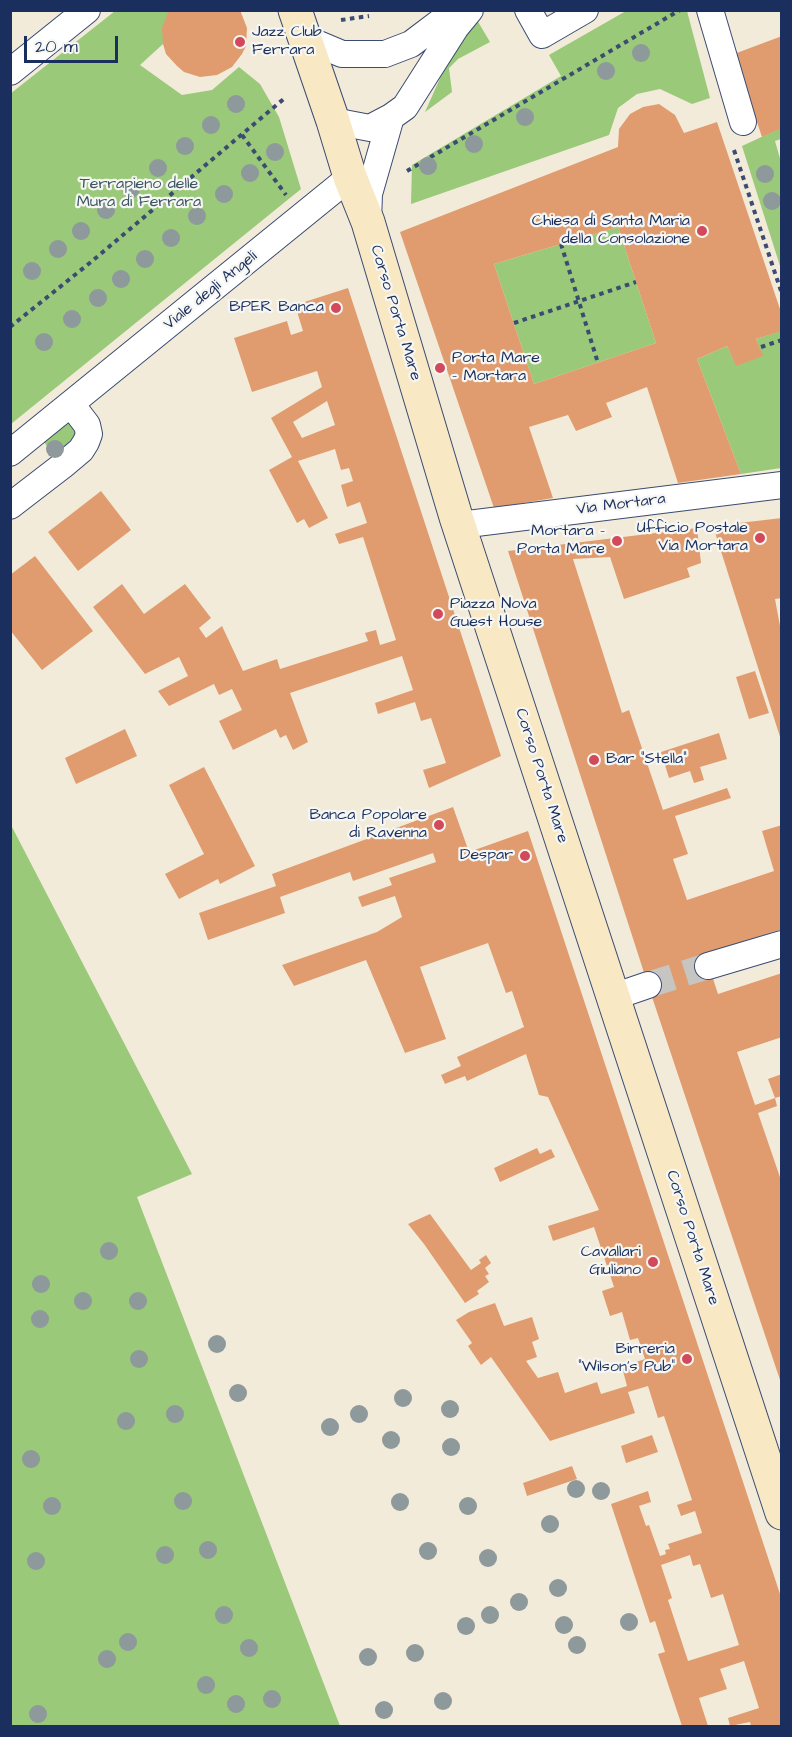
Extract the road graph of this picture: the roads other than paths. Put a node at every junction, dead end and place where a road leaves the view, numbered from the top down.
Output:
1 (87, 10) edge
2 (278, 10) edge
3 (456, 10) edge
4 (470, 10) edge
5 (528, 10) edge
6 (585, 10) edge
7 (710, 10) edge
8 (299, 24) edge
9 (10, 72) edge
10 (391, 117) junction
11 (333, 121) junction
12 (743, 122) road end
13 (350, 177) junction
14 (368, 222) junction
15 (71, 404) junction
16 (10, 453) edge
17 (782, 485) edge
18 (10, 506) edge
19 (460, 525) junction
20 (782, 944) edge
21 (708, 966) tunnel mouth
22 (648, 985) tunnel mouth
23 (614, 997) junction
24 (782, 1513) edge

1 - 9 street
2 - 8 street, Corso Porta Mare
3 - 8 street
4 - 10 street
5 - 6 street
7 - 12 street
8 - 11 street, Corso Porta Mare
10 - 11 street
10 - 14 street
11 - 13 street, Corso Porta Mare
13 - 14 street, Corso Porta Mare
13 - 15 street, Viale degli Angeli
14 - 19 street, Corso Porta Mare
15 - 16 street, Viale degli Angeli
15 - 18 street
17 - 19 street, Via Mortara
19 - 23 street, Corso Porta Mare
20 - 21 street
22 - 23 street
23 - 24 street, Corso Porta Mare

